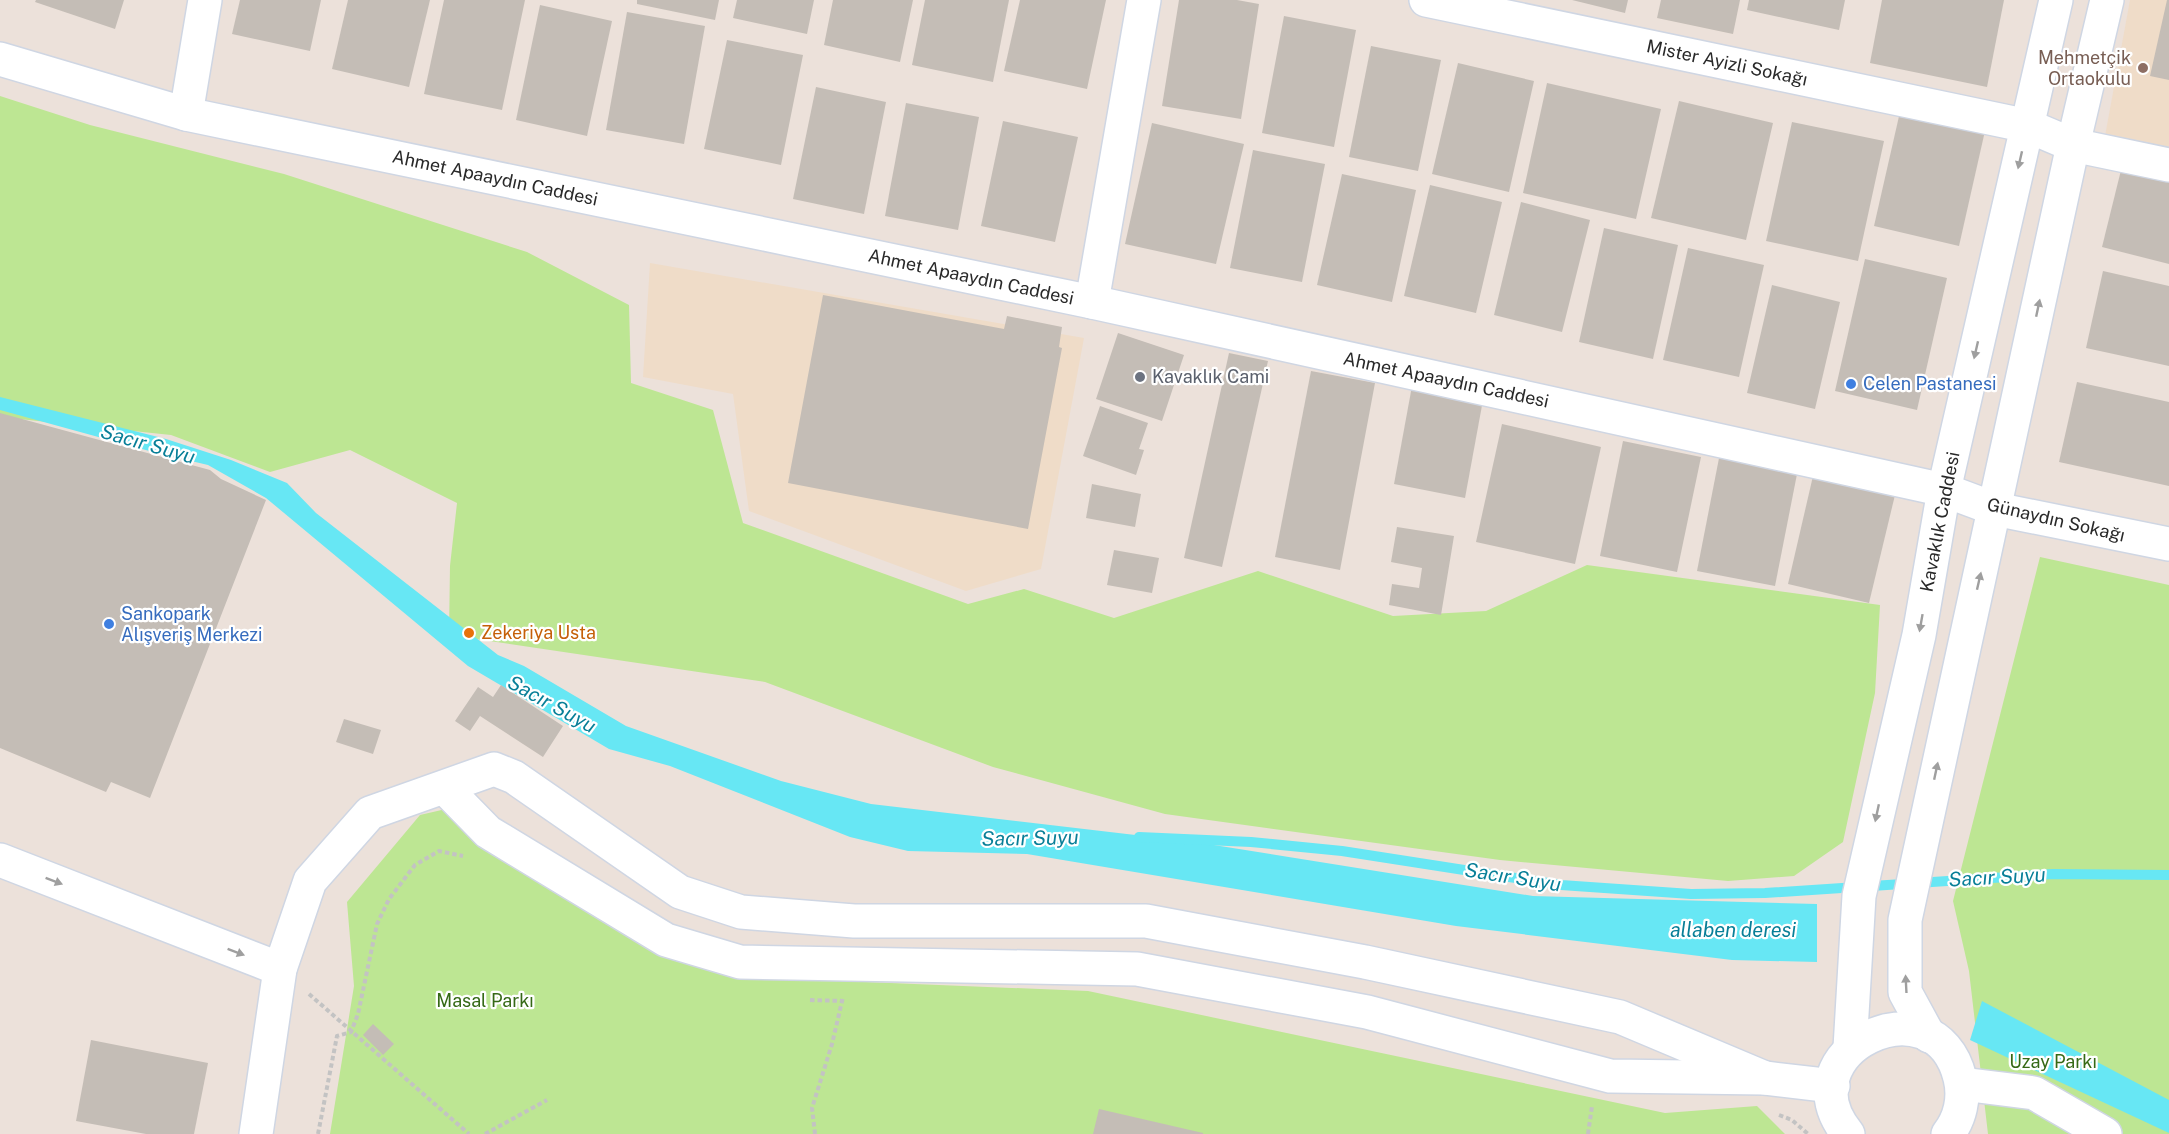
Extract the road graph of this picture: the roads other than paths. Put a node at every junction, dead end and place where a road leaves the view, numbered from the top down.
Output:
1 (205, 0) edge
2 (1144, 0) edge
3 (1426, 0) edge
4 (2056, 0) edge
5 (2107, 0) edge
6 (0, 59) edge
7 (186, 114) junction
8 (2028, 126) junction
9 (2073, 145) junction
10 (2169, 165) edge
11 (1092, 302) junction
12 (1944, 490) junction
13 (1995, 509) junction
14 (2169, 544) edge
15 (445, 788) junction
16 (0, 860) edge
17 (280, 969) junction
18 (1929, 1036) junction
19 (1850, 1048) junction
20 (1765, 1077) junction
21 (1962, 1084) junction
22 (1833, 1086) junction
23 (1949, 1133) edge
24 (256, 1134) edge
25 (1848, 1134) edge
26 (2105, 1134) edge

1 - 7 street
2 - 11 street
3 - 8 street, Mister Ayizli Sokağı
4 - 8 street, Kavaklık Caddesi
5 - 9 street
6 - 7 street, Ahmet Apaaydın Caddesi
7 - 11 street, Ahmet Apaaydın Caddesi
8 - 9 street, Mister Ayizli Sokağı
8 -> 12 street, Kavaklık Caddesi
9 - 10 street, Mister Ayizli Sokağı
13 -> 9 street
11 - 12 street, Ahmet Apaaydın Caddesi
12 - 13 street, Günaydın Sokağı
12 -> 19 street, Kavaklık Caddesi
13 - 14 street, Günaydın Sokağı
18 -> 13 street
15 - 17 street
15 - 20 street
15 - 20 street
16 -> 17 street
17 - 24 street
18 - 19 street
18 - 21 street
19 - 22 street
20 - 22 street
21 - 23 street
21 - 26 street
22 - 25 street

